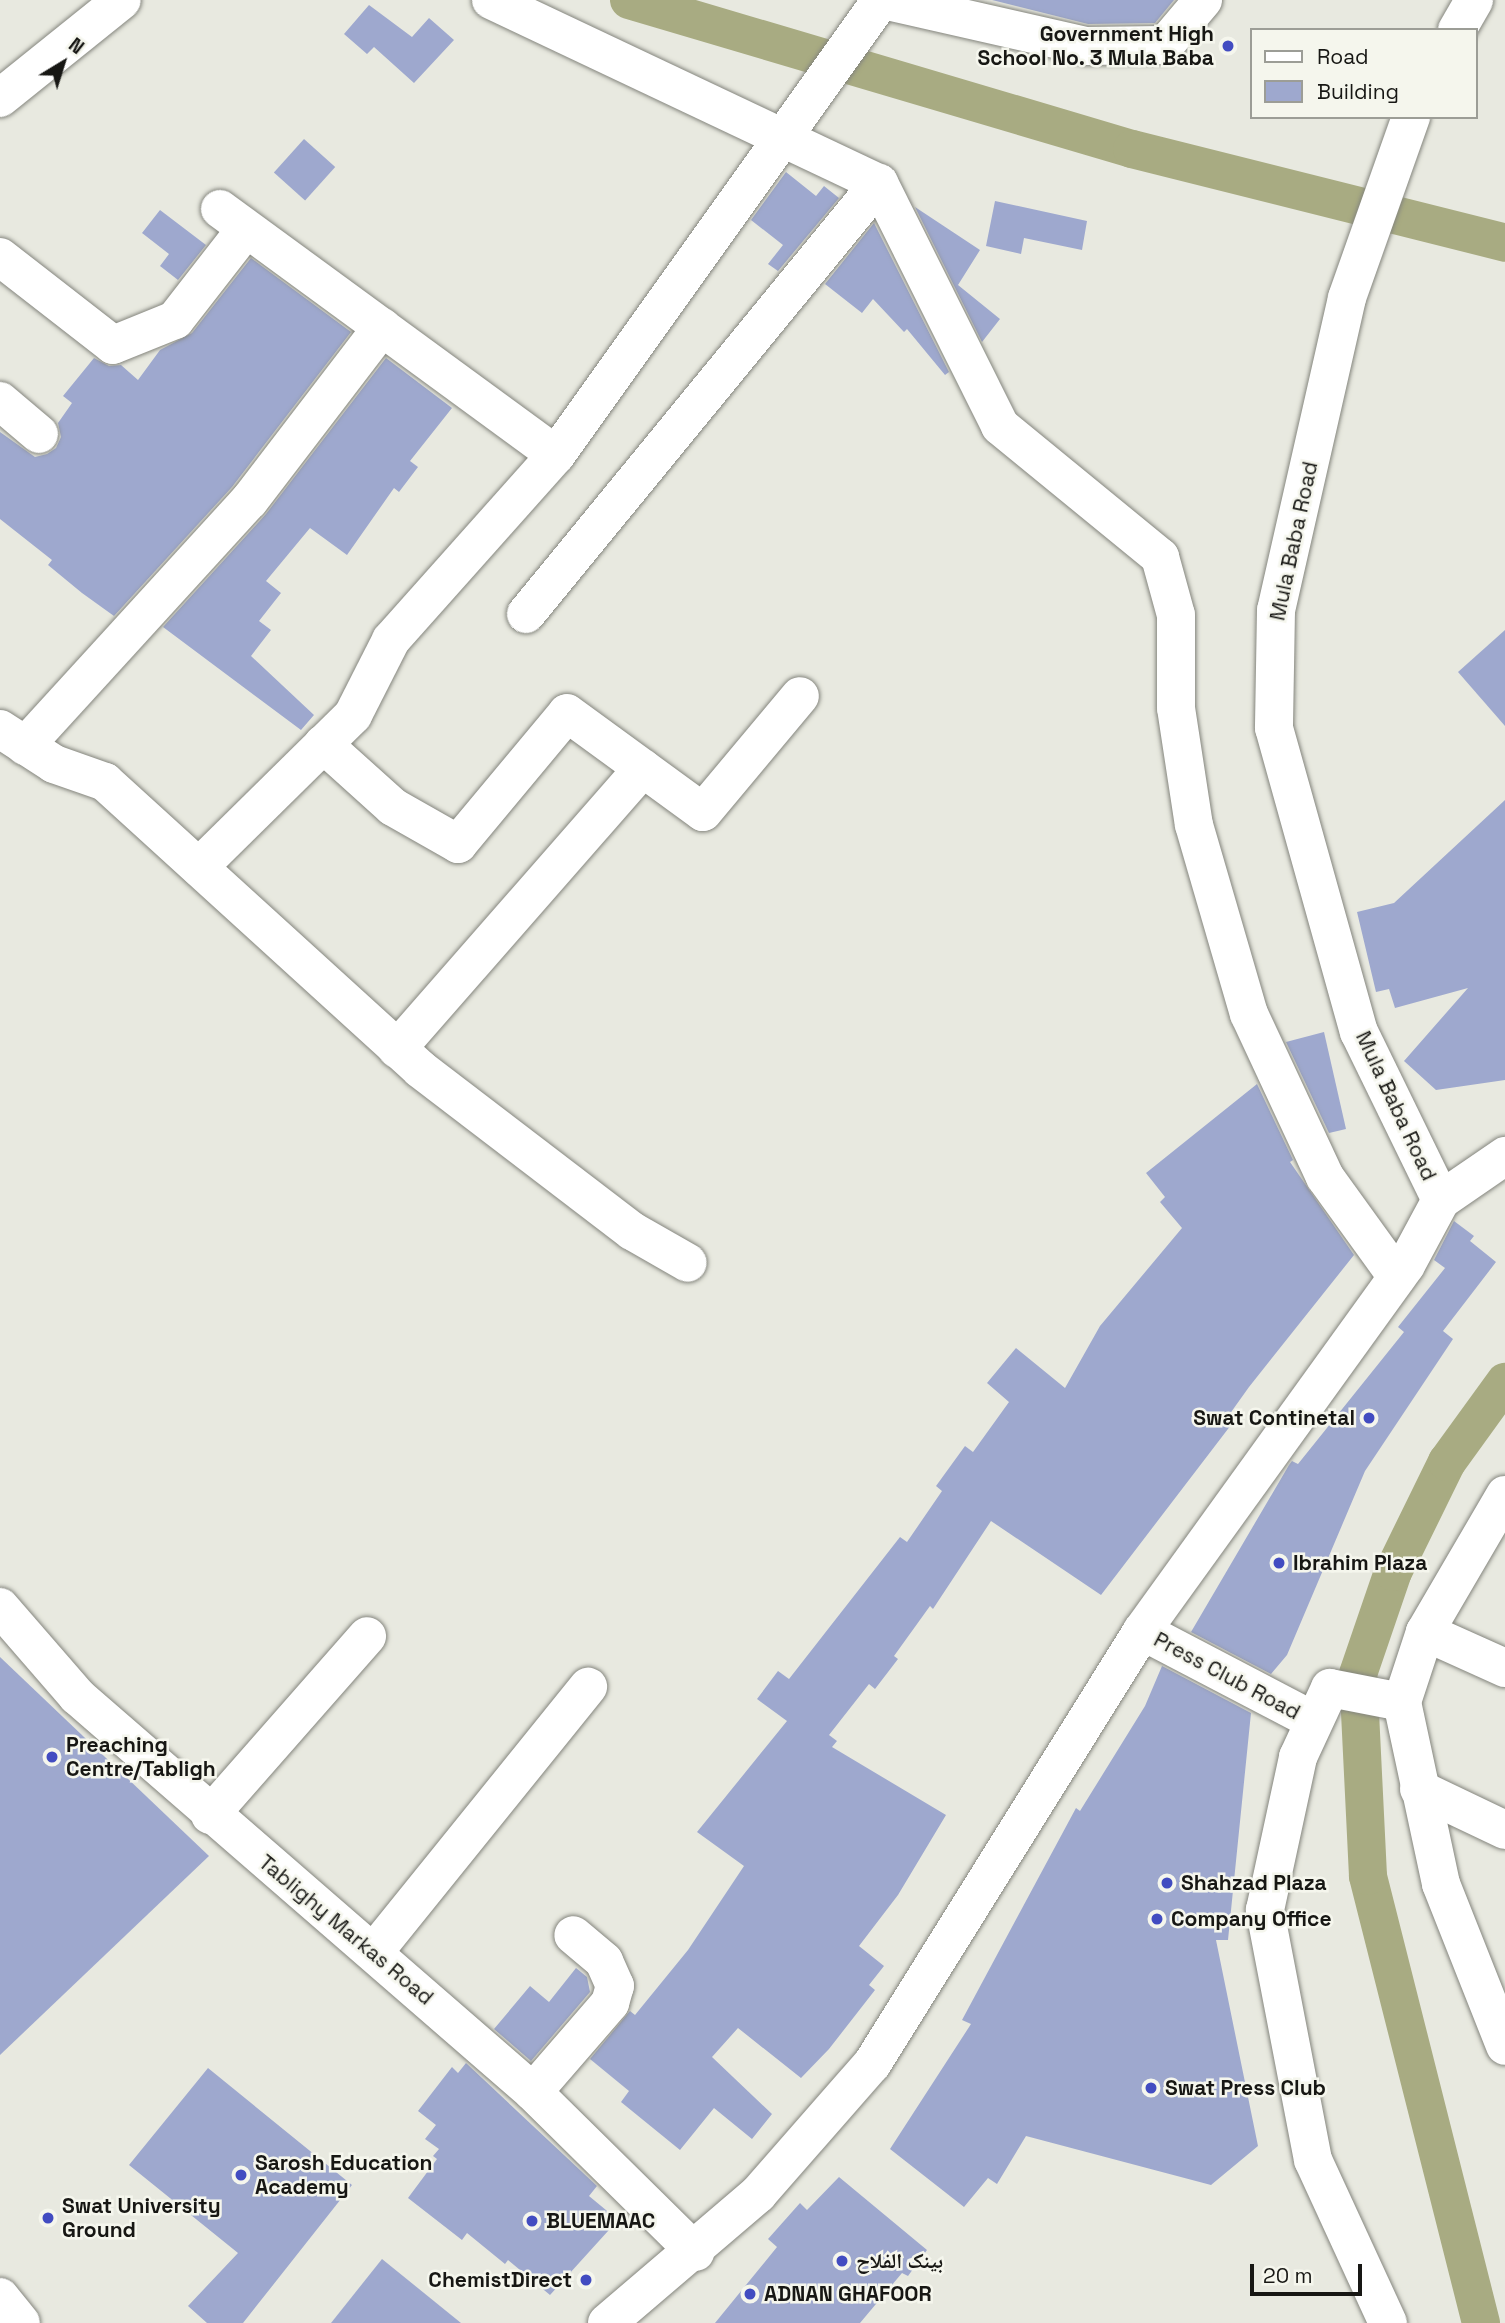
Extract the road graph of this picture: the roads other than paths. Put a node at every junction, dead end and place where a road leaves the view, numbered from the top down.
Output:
1 (122, 0) edge
2 (491, 0) edge
3 (882, 0) edge
4 (1203, 0) edge
5 (1475, 0) edge
6 (1458, 28) edge
7 (0, 98) edge
8 (1410, 119) edge
9 (783, 140) junction
10 (879, 183) junction
11 (0, 257) edge
12 (382, 327) junction
13 (0, 401) edge
14 (39, 434) dead end
15 (556, 455) junction
16 (526, 614) dead end
17 (800, 696) dead end
18 (13, 737) edge
19 (323, 744) junction
20 (643, 768) junction
21 (199, 867) junction
22 (397, 1049) junction
23 (1505, 1156) edge
24 (1441, 1200) junction
25 (688, 1263) dead end
26 (1399, 1279) junction
27 (1505, 1495) edge
28 (0, 1607) edge
29 (1145, 1632) junction
30 (1425, 1632) junction
31 (367, 1636) dead end
32 (1505, 1668) edge
33 (588, 1687) dead end
34 (1396, 1701) junction
35 (1312, 1720) junction
36 (1419, 1789) junction
37 (210, 1815) junction
38 (1505, 1830) edge
39 (573, 1935) dead end
40 (374, 1952) junction
41 (1504, 2040) edge
42 (533, 2092) junction
43 (695, 2252) junction
44 (0, 2297) edge
45 (21, 2323) edge
46 (607, 2323) edge
47 (630, 2323) edge
48 (1388, 2323) edge

1 - 7 street
2 - 9 street
3 - 4 street
3 - 9 street
5 - 6 street
8 - 24 street, Mula Baba Road
9 - 10 street
9 - 15 street
10 - 16 street
10 - 26 street
11 - 12 street
12 - 15 street
12 - 18 street
13 - 14 street
15 - 19 street
17 - 20 street
18 - 21 street
19 - 20 street
19 - 21 street
20 - 22 street
21 - 22 street
22 - 25 street
23 - 24 street
24 - 26 street
26 - 29 street
27 - 30 street
28 - 37 street, Tablighy Markas Road
29 - 35 street, Press Club Road
29 - 43 street
29 - 47 street
30 - 32 street
30 - 34 street
31 - 37 street
33 - 40 street
34 - 35 street
34 - 36 street
35 - 48 street
36 - 38 street
36 - 41 street
37 - 40 street, Tablighy Markas Road
39 - 42 street
40 - 42 street, Tablighy Markas Road
42 - 43 street, Tablighy Markas Road
43 - 46 street
44 - 45 street

